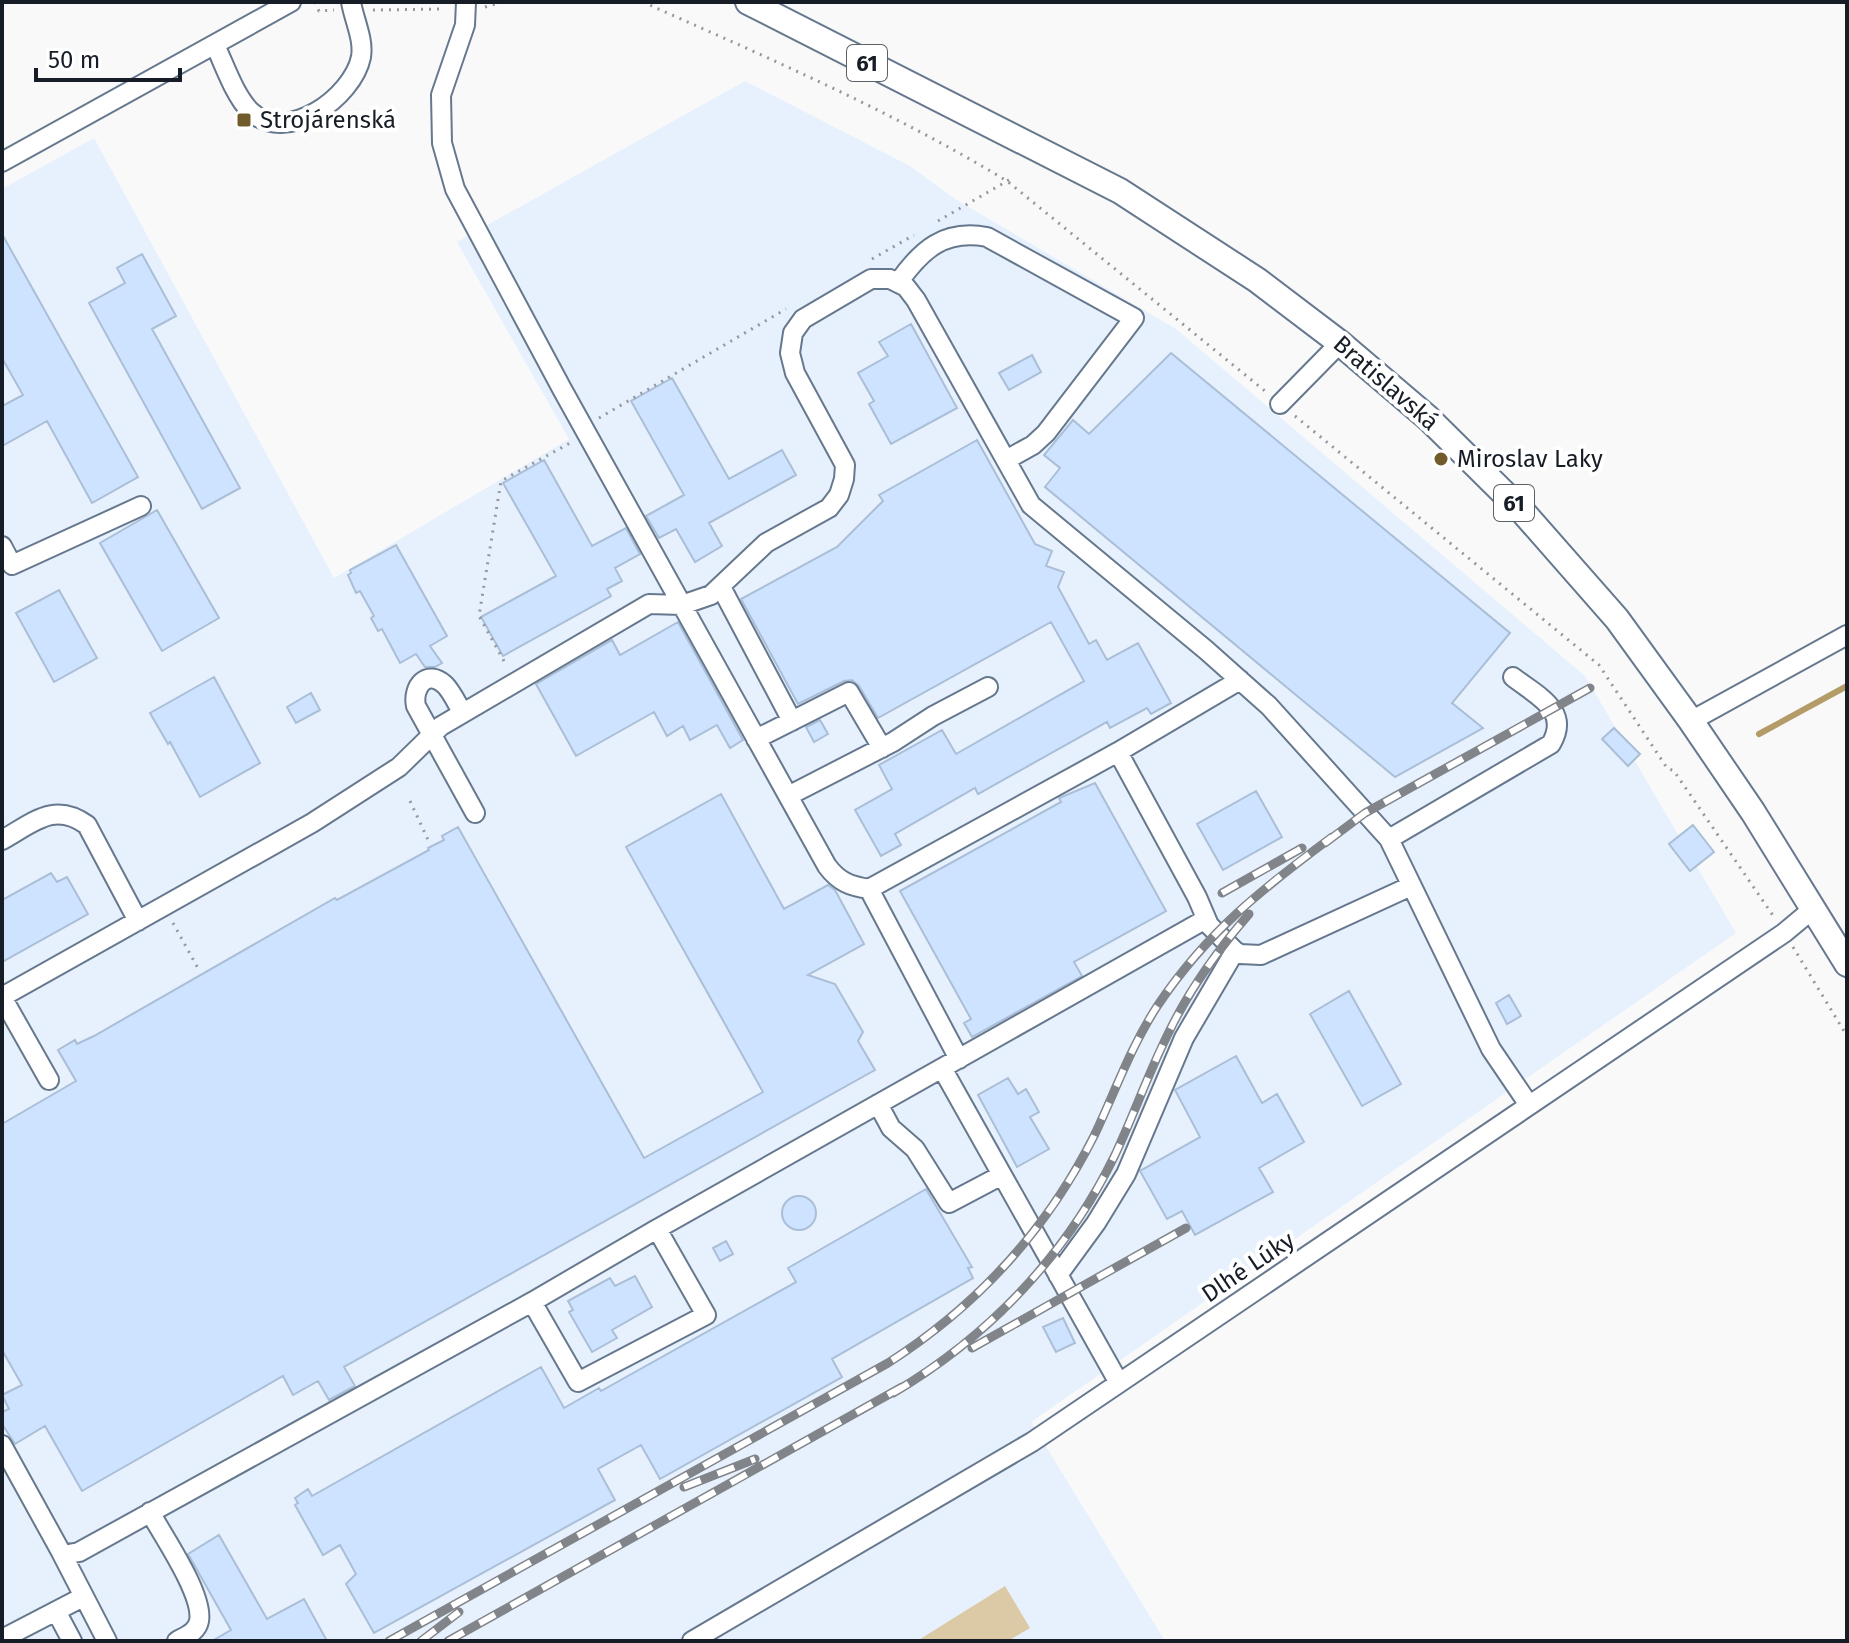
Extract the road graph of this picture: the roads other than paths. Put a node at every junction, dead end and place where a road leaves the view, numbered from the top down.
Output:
1 (291, 2) edge
2 (748, 2) edge
3 (458, 5) edge
4 (270, 7) edge
5 (351, 7) edge
6 (215, 45) junction
7 (2, 162) edge
8 (898, 283) junction
9 (1340, 343) junction
10 (1280, 404) road end
11 (1006, 460) junction
12 (141, 506) dead end
13 (2, 546) edge
14 (721, 587) junction
15 (682, 605) junction
16 (1847, 635) edge
17 (1513, 677) dead end
18 (1240, 680) junction
19 (988, 687) dead end
20 (463, 713) junction
21 (792, 721) junction
22 (1691, 721) junction
23 (432, 735) junction
24 (756, 739) junction
25 (882, 748) junction
26 (1118, 752) junction
27 (788, 796) junction
28 (475, 813) dead end
29 (1389, 839) junction
30 (2, 840) edge
31 (1411, 886) junction
32 (869, 889) junction
33 (1814, 908) junction
34 (1206, 919) junction
35 (138, 921) junction
36 (1235, 951) junction
37 (1847, 964) edge
38 (2, 997) edge
39 (959, 1059) junction
40 (942, 1068) junction
41 (49, 1080) dead end
42 (878, 1104) junction
43 (1529, 1105) junction
44 (1002, 1175) junction
45 (657, 1229) junction
46 (1058, 1275) junction
47 (532, 1302) junction
48 (1119, 1383) junction
49 (2, 1445) edge
50 (150, 1512) junction
51 (61, 1552) junction
52 (83, 1597) junction
53 (56, 1611) junction
54 (2, 1639) edge
55 (72, 1641) edge
56 (107, 1641) edge
57 (177, 1641) edge
58 (692, 1641) edge

1 - 4 street
2 - 9 main road, Bratislavská / 61
3 - 15 street
4 - 6 street
5 - 6 street
6 - 7 street
8 - 11 street
8 - 11 street
8 - 14 street
9 - 10 street
9 - 22 main road, Bratislavská / 61
11 - 18 street
12 - 13 street
14 - 15 street
14 - 21 street
15 - 20 street
15 - 24 street
16 - 22 street
17 - 29 street
18 - 26 street
18 - 29 street
19 - 25 street
20 - 23 street
20 - 23 street
21 - 24 street
21 - 25 street
22 - 33 main road, Bratislavská / 61
23 - 28 street
23 - 35 street
24 - 27 street
25 - 27 street
26 - 32 street
26 - 34 street
27 - 32 street
29 - 31 street
30 - 35 street
31 - 36 street
31 - 43 street
32 - 39 street
33 - 37 main road, Bratislavská / 61
33 - 43 street, Dlhé Lúky
34 - 36 street
34 - 39 street
35 - 38 street
36 - 46 street
38 - 41 street
39 - 40 street
40 - 42 street
40 - 44 street
42 - 44 street
42 - 45 street
43 - 48 street, Dlhé Lúky
44 - 46 street
45 - 47 street
45 - 47 street
46 - 48 street
47 - 50 street
48 - 58 street, Dlhé Lúky
49 - 51 street
50 - 51 street
50 - 57 street
51 - 52 street
52 - 53 street
52 - 56 street
53 - 54 street
53 - 55 street

